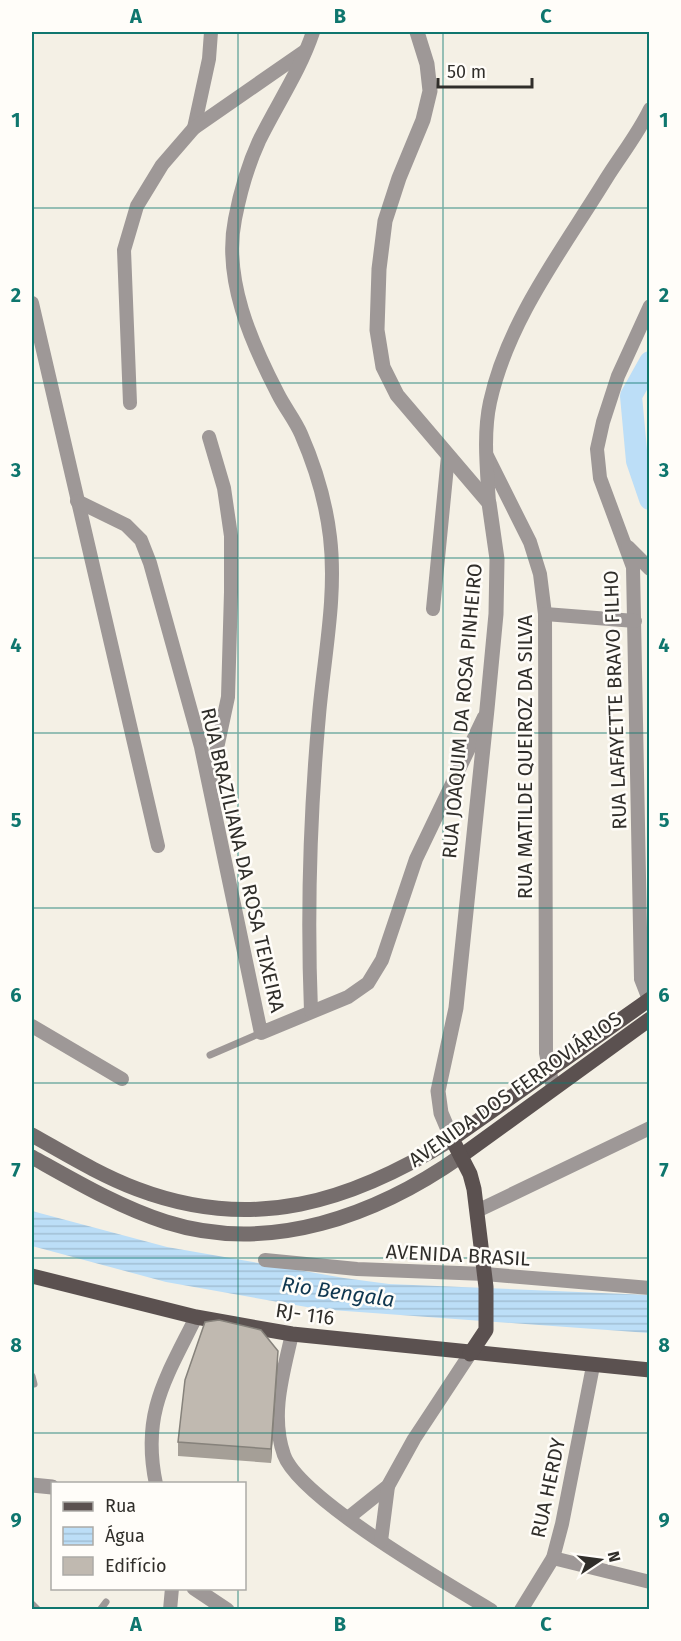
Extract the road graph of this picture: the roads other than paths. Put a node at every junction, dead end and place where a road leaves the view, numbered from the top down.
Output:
1 (212, 32) edge
2 (313, 32) edge
3 (417, 32) edge
4 (307, 50) junction
5 (650, 109) edge
6 (194, 128) junction
7 (32, 303) edge
8 (650, 306) edge
9 (130, 403) dead end
10 (209, 437) dead end
11 (448, 456) junction
12 (487, 456) junction
13 (77, 501) junction
14 (489, 502) junction
15 (628, 547) junction
16 (650, 569) edge
17 (433, 609) dead end
18 (545, 614) junction
19 (635, 621) junction
20 (487, 710) junction
21 (209, 786) junction
22 (158, 846) dead end
23 (649, 1000) edge
24 (311, 1011) junction
25 (650, 1019) edge
26 (32, 1026) edge
27 (261, 1033) junction
28 (210, 1055) dead end
29 (548, 1070) junction
30 (122, 1079) dead end
31 (553, 1087) junction
32 (650, 1128) edge
33 (32, 1135) edge
34 (452, 1138) junction
35 (462, 1156) junction
36 (32, 1157) edge
37 (477, 1211) junction
38 (265, 1260) dead end
39 (32, 1276) edge
40 (485, 1280) junction
41 (650, 1288) edge
42 (196, 1317) junction
43 (292, 1334) junction
44 (470, 1353) junction
45 (593, 1366) junction
46 (650, 1370) edge
47 (156, 1482) edge
48 (32, 1485) edge
49 (51, 1486) edge
50 (388, 1486) junction
51 (348, 1518) junction
52 (381, 1540) junction
53 (553, 1558) junction
54 (650, 1582) edge
55 (172, 1590) edge
56 (197, 1590) edge
57 (106, 1602) dead end
58 (32, 1604) edge
59 (38, 1610) edge
60 (100, 1610) edge
61 (170, 1610) edge
62 (227, 1610) edge
63 (491, 1610) edge
64 (521, 1610) edge

1 - 6 street
2 - 4 street
3 - 11 street
4 - 6 street
4 - 24 street
5 - 12 street, RUA JOAQUIM DA ROSA PINHEIRO
6 - 9 street
7 - 13 street
8 - 15 street, RUA LAFAYETTE BRAVO FILHO
10 - 21 street
11 - 14 street
11 - 17 street
12 - 14 street, RUA JOAQUIM DA ROSA PINHEIRO
12 - 18 street, RUA MATILDE QUEIROZ DA SILVA
13 - 21 street, RUA BRAZILIANA DA ROSA TEIXEIRA
13 - 22 street
14 - 20 street, RUA JOAQUIM DA ROSA PINHEIRO
15 - 16 street
15 - 19 street, RUA LAFAYETTE BRAVO FILHO
18 - 19 street
18 - 29 street, RUA MATILDE QUEIROZ DA SILVA
19 - 23 street, RUA LAFAYETTE BRAVO FILHO
20 - 24 street, RUA BRAZILIANA DA ROSA TEIXEIRA
20 - 34 street, RUA JOAQUIM DA ROSA PINHEIRO
21 - 27 street, RUA BRAZILIANA DA ROSA TEIXEIRA
23 - 29 main road
24 - 27 street, RUA BRAZILIANA DA ROSA TEIXEIRA
25 - 31 main road, AVENIDA DOS FERROVIÁRIOS
26 - 30 street
27 - 28 lane
29 - 31 street, RUA MATILDE QUEIROZ DA SILVA
29 - 34 main road
31 - 35 main road, AVENIDA DOS FERROVIÁRIOS
32 - 37 street
33 - 34 main road
34 - 35 main road
35 - 36 main road, AVENIDA DOS FERROVIÁRIOS
35 - 37 main road
37 - 40 main road
38 - 40 street, AVENIDA BRASIL
39 - 42 main road, RJ- 116
40 - 41 street, AVENIDA BRASIL
40 - 44 main road
42 - 43 main road, RJ- 116
42 - 47 street
43 - 44 main road, RJ- 116
43 - 51 street
44 - 45 main road, RJ- 116
44 - 50 street
45 - 46 main road, RJ- 116
45 - 53 street, RUA HERDY
48 - 49 street
50 - 51 street
50 - 52 street
51 - 52 street
52 - 63 street
53 - 54 street
53 - 64 street, RUA HERDY
55 - 61 street
56 - 62 street
57 - 60 lane
58 - 59 lane

